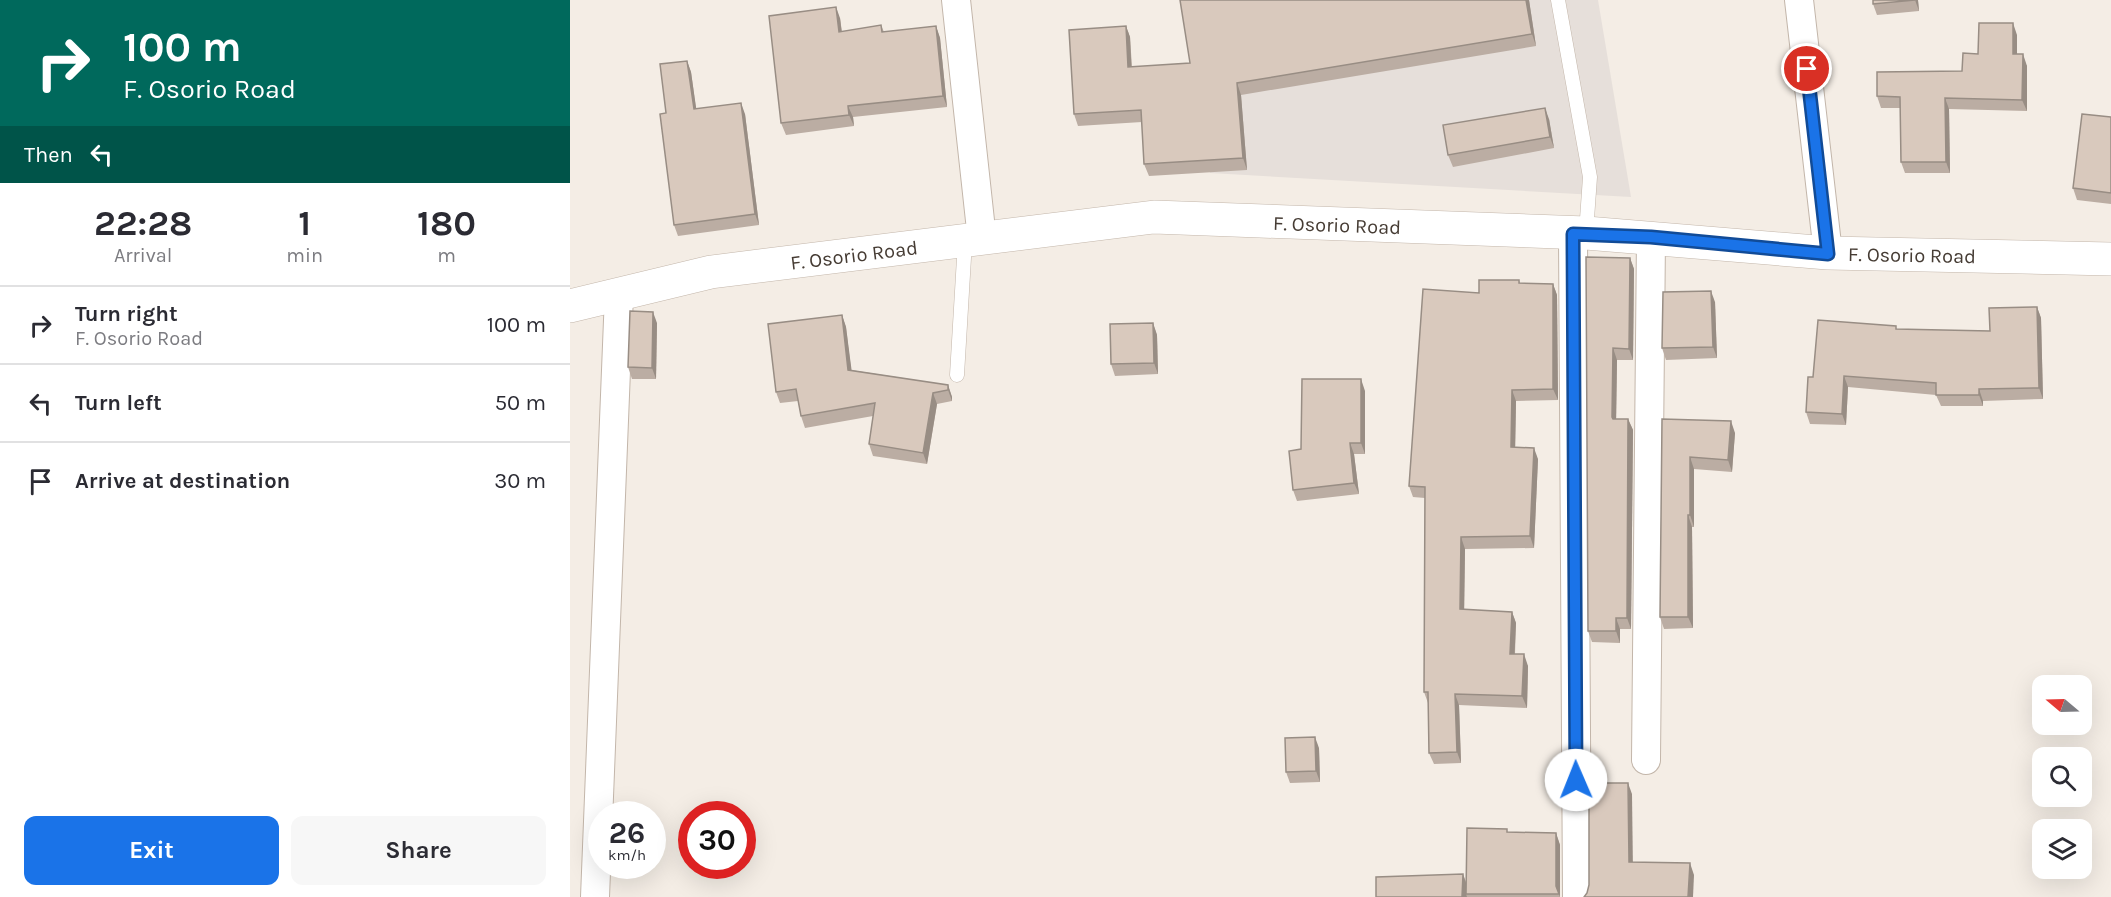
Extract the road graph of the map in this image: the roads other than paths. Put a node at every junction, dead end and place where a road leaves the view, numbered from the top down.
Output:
1 (956, 0) edge
2 (1558, 0) edge
3 (1799, 0) edge
4 (1580, 233) junction
5 (1651, 237) junction
6 (974, 240) junction
7 (1828, 254) junction
8 (2111, 259) edge
9 (619, 295) junction
10 (570, 306) edge
11 (957, 375) dead end
12 (1646, 760) dead end
13 (595, 897) edge
14 (1577, 897) edge

1 - 6 street
2 - 4 lane
3 - 7 street
4 - 5 street, F. Osorio Road
4 - 6 street, F. Osorio Road
4 - 14 street
5 - 7 street, F. Osorio Road
5 - 12 street
6 - 9 street, F. Osorio Road
6 - 11 lane
7 - 8 street, F. Osorio Road
9 - 10 street, F. Osorio Road
9 - 13 street

